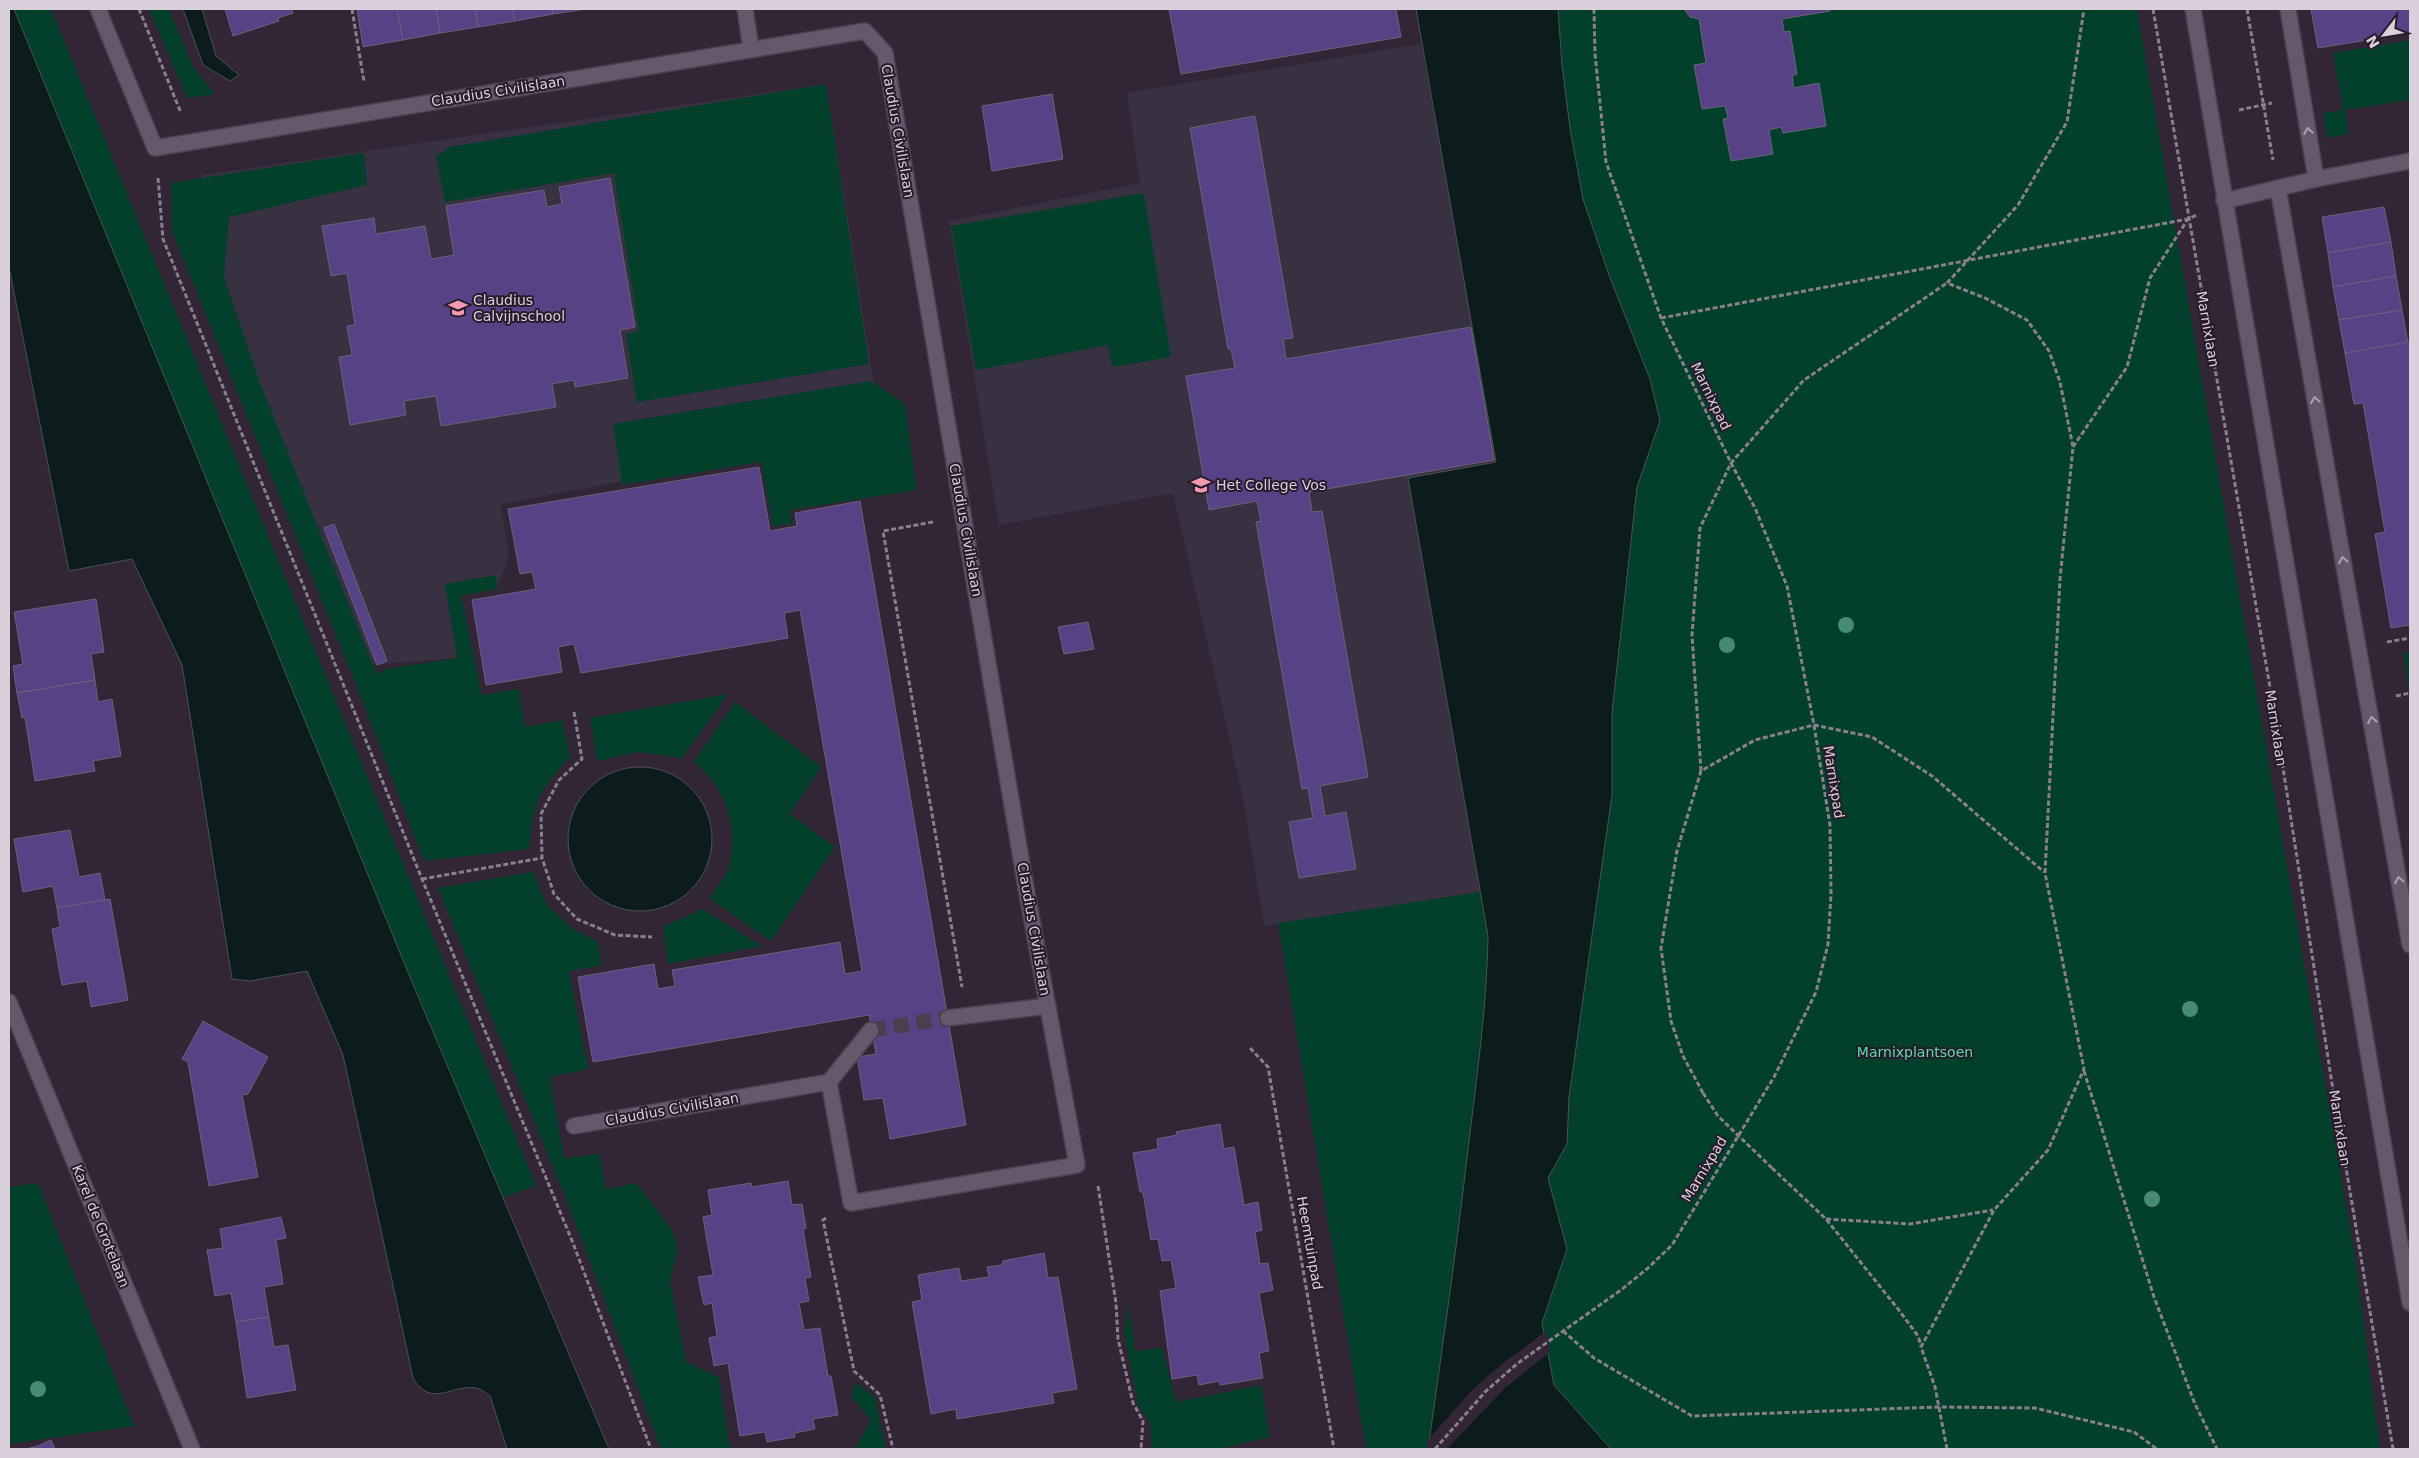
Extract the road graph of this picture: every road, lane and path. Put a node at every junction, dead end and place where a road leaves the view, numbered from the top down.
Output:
1 (98, 9) edge
2 (139, 9) edge
3 (352, 9) edge
4 (745, 9) edge
5 (1594, 9) edge
6 (2084, 9) edge
7 (2153, 9) edge
8 (2193, 9) edge
9 (2248, 9) edge
10 (2288, 9) edge
11 (752, 49) junction
12 (369, 112) junction
13 (193, 141) junction
14 (155, 148) junction
15 (2410, 161) edge
16 (2316, 179) junction
17 (2278, 188) junction
18 (2224, 201) junction
19 (2188, 219) junction
20 (1966, 260) junction
21 (1947, 283) junction
22 (1661, 318) junction
23 (2073, 447) junction
24 (1731, 463) junction
25 (964, 516) junction
26 (574, 712) dead end
27 (1814, 725) junction
28 (1701, 771) junction
29 (542, 858) junction
30 (2045, 872) junction
31 (422, 878) junction
32 (652, 937) dead end
33 (2410, 945) edge
34 (9, 1002) edge
35 (1048, 1006) junction
36 (967, 1016) junction
37 (948, 1018) tunnel mouth
38 (871, 1030) tunnel mouth
39 (1250, 1048) dead end
40 (2084, 1070) junction
41 (829, 1082) junction
42 (574, 1126) dead end
43 (1076, 1165) junction
44 (851, 1204) junction
45 (1994, 1210) junction
46 (1826, 1219) junction
47 (2410, 1304) edge
48 (1562, 1332) junction
49 (1922, 1347) junction
50 (1938, 1407) junction
51 (192, 1449) edge
52 (651, 1449) edge
53 (893, 1449) edge
54 (1141, 1449) edge
55 (1334, 1449) edge
56 (1435, 1449) edge
57 (1947, 1449) edge
58 (2157, 1449) edge
59 (2217, 1449) edge
60 (2393, 1449) edge

1 - 14 street
2 - 13 path
3 - 12 path
4 - 11 street
5 - 22 path, Marnixpad
6 - 20 path
7 - 19 path, Marnixlaan
8 - 18 street
9 - 17 path
16 -> 10 street
11 - 12 street, Claudius Civilislaan
11 - 25 street, Claudius Civilislaan
12 - 13 street, Claudius Civilislaan
13 - 14 street, Claudius Civilislaan
14 - 31 path
15 - 16 street
16 - 17 street
17 - 18 street
33 -> 17 street
18 - 47 street
19 - 20 path
19 - 23 path
19 - 60 path, Marnixlaan
20 - 21 path
20 - 22 path
21 - 23 path
21 - 24 path
22 - 24 path, Marnixpad
23 - 30 path
24 - 27 path, Marnixpad
24 - 28 path
25 - 35 street, Claudius Civilislaan
25 - 36 path
26 - 29 path
27 - 28 path
27 - 30 path
27 - 48 path, Marnixpad
28 - 46 path, bridge
29 - 31 path
29 - 32 path
30 - 40 path
31 - 52 path
34 - 51 street, Karel de Grotelaan
35 - 36 street, Claudius Civilislaan
35 - 43 street, Claudius Civilislaan
36 - 37 street, Claudius Civilislaan
38 - 41 street
39 - 55 path, Heemtuinpad
40 - 45 path
40 - 59 path
41 - 42 street, Claudius Civilislaan
41 - 44 street
43 - 44 street
43 - 54 path
44 - 53 path
45 - 46 path
45 - 49 path
46 - 49 path
48 - 50 path
48 - 56 path, Marnixpad
49 - 50 path
50 - 57 path
50 - 58 path

